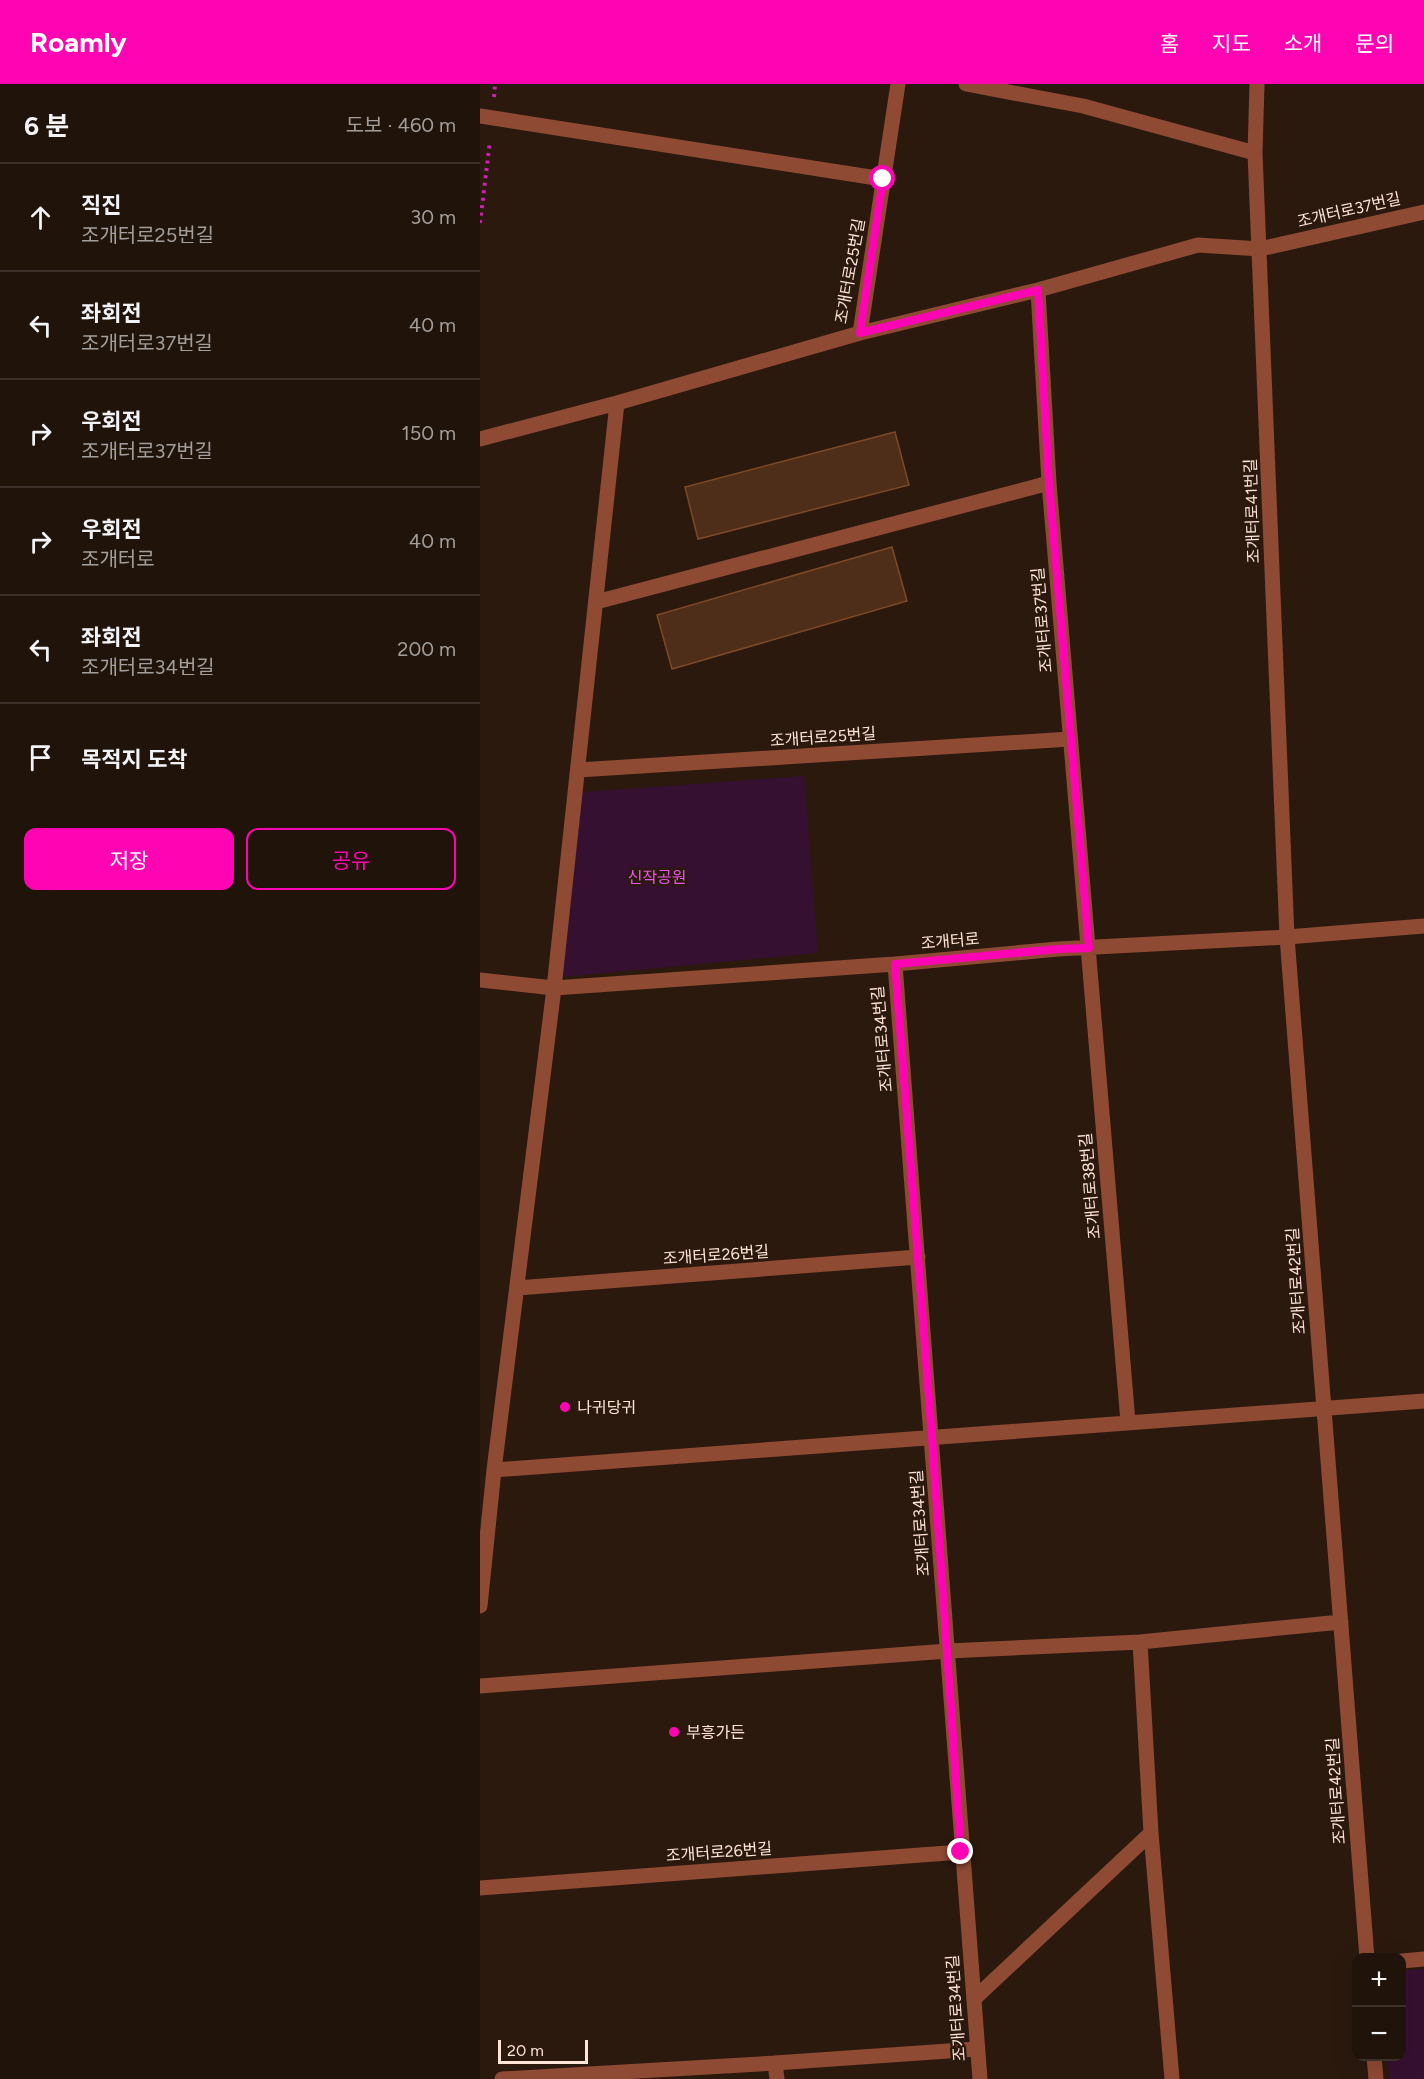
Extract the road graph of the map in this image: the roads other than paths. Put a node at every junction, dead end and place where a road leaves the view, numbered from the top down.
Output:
1 (898, 84) edge
2 (966, 84) edge
3 (1257, 84) edge
4 (486, 117) edge
5 (1255, 153) junction
6 (883, 179) junction
7 (1424, 212) edge
8 (1260, 249) junction
9 (1038, 290) junction
10 (860, 333) junction
11 (617, 403) junction
12 (480, 439) edge
13 (1049, 483) junction
14 (596, 602) junction
15 (1070, 739) junction
16 (578, 770) junction
17 (1424, 926) edge
18 (1287, 937) junction
19 (1089, 948) junction
20 (895, 964) junction
21 (480, 980) edge
22 (554, 988) junction
23 (918, 1257) junction
24 (517, 1288) junction
25 (1424, 1401) edge
26 (1324, 1409) junction
27 (1128, 1422) junction
28 (932, 1437) junction
29 (494, 1470) junction
30 (480, 1606) edge
31 (1341, 1622) junction
32 (1140, 1642) junction
33 (948, 1651) junction
34 (480, 1686) edge
35 (1151, 1833) junction
36 (961, 1852) junction
37 (480, 1888) edge
38 (1367, 1953) edge
39 (1424, 1959) edge
40 (1406, 1961) edge
41 (974, 1999) junction
42 (977, 2049) junction
43 (1374, 2061) edge
44 (776, 2071) edge
45 (502, 2079) edge
46 (980, 2079) edge
47 (1172, 2079) edge
48 (1376, 2079) edge

1 - 6 street, 조개터로25번길
2 - 5 street
3 - 5 street, 조개터로41번길
4 - 6 street
5 - 8 street, 조개터로41번길
6 - 10 street, 조개터로25번길
7 - 8 street, 조개터로37번길
8 - 9 street, 조개터로37번길
8 - 18 street, 조개터로41번길
9 - 10 street, 조개터로37번길
9 - 13 street, 조개터로37번길
10 - 11 street, 조개터로25번길
11 - 12 street, 조개터로25번길
11 - 14 street
13 - 14 street
13 - 15 street, 조개터로37번길
14 - 16 street
15 - 16 street, 조개터로25번길
15 - 19 street, 조개터로37번길
16 - 22 street
17 - 18 street, 조개터로
18 - 19 street, 조개터로
18 - 26 street, 조개터로42번길
19 - 20 street, 조개터로
19 - 27 street, 조개터로38번길
20 - 22 street, 조개터로
20 - 23 street, 조개터로34번길
21 - 22 street, 조개터로
22 - 24 street
23 - 24 street, 조개터로26번길
23 - 28 street, 조개터로34번길
24 - 29 street
25 - 26 street
26 - 27 street
26 - 31 street, 조개터로42번길
27 - 28 street
28 - 29 street
28 - 33 street, 조개터로34번길
29 - 30 street
31 - 32 street
31 - 38 street, 조개터로42번길
32 - 33 street
32 - 35 street
33 - 34 street
33 - 36 street, 조개터로34번길
35 - 41 street
35 - 47 street
36 - 37 street, 조개터로26번길
36 - 41 street, 조개터로34번길
39 - 40 street
41 - 42 street, 조개터로34번길
42 - 44 street
42 - 46 street, 조개터로34번길
43 - 48 street
44 - 45 street

